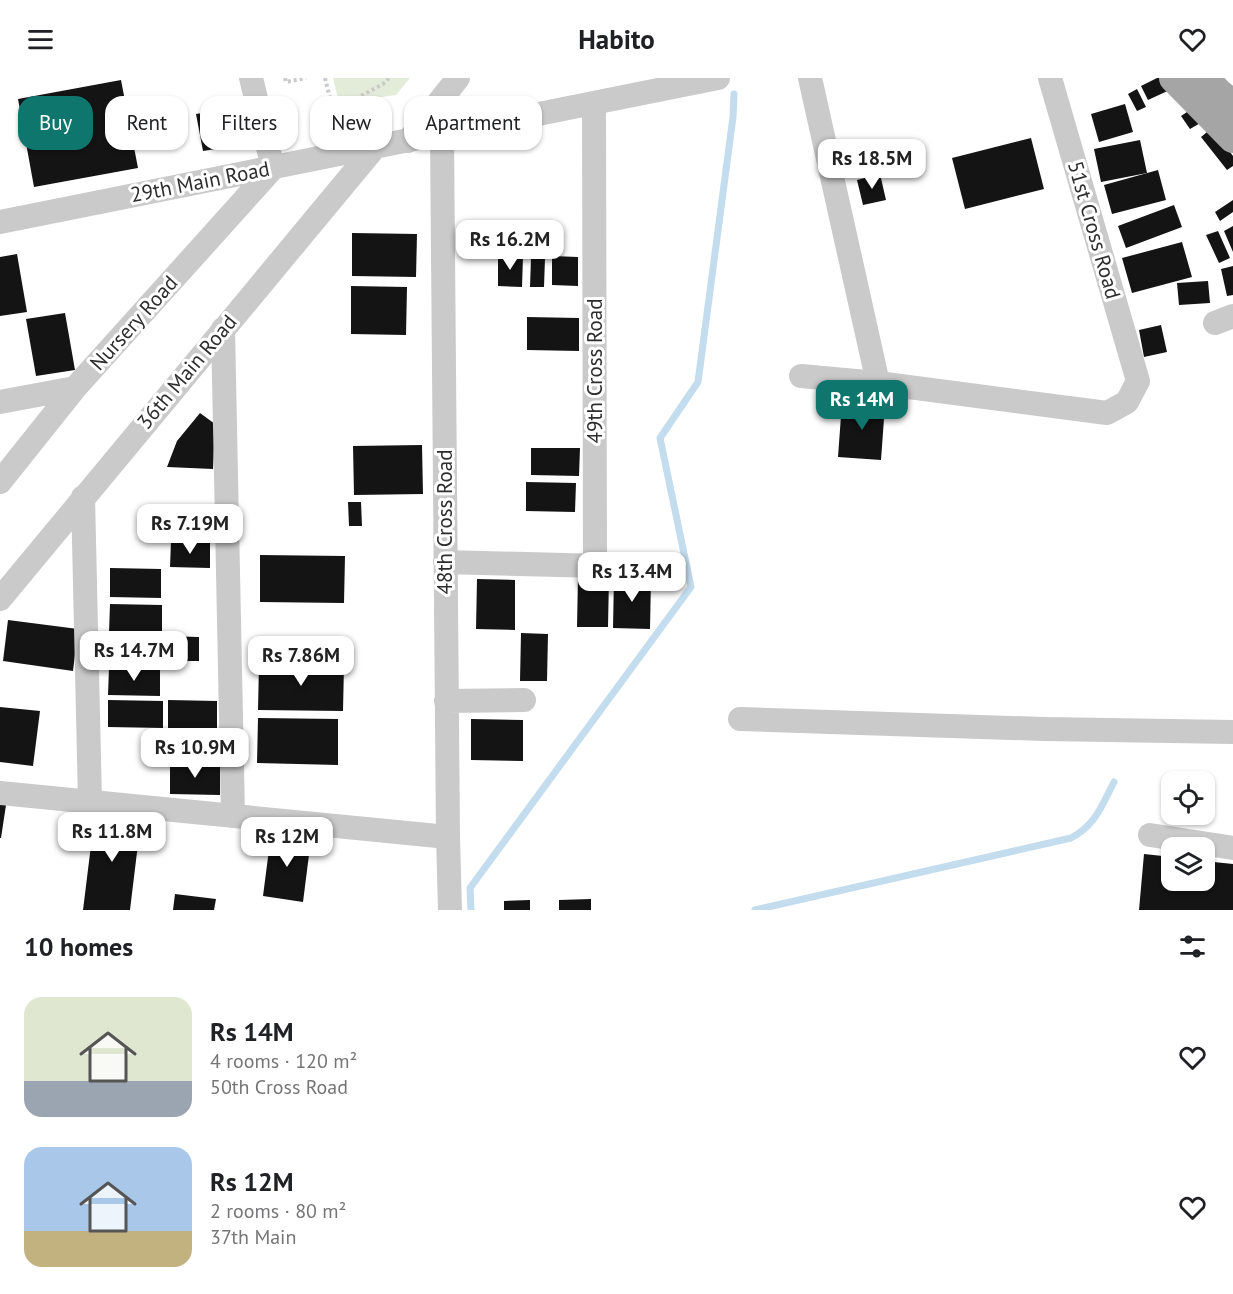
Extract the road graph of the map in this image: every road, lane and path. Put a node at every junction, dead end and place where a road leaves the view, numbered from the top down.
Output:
1 (251, 78) edge
2 (285, 78) edge
3 (306, 78) edge
4 (325, 78) edge
5 (389, 78) edge
6 (458, 78) edge
7 (718, 78) edge
8 (810, 78) edge
9 (1050, 78) edge
10 (1174, 78) edge
11 (444, 96) edge
12 (594, 103) junction
13 (542, 114) edge
14 (1233, 138) edge
15 (360, 150) edge
16 (372, 150) edge
17 (442, 150) edge
18 (273, 168) junction
19 (0, 222) edge
20 (224, 328) junction
21 (801, 376) dead end
22 (878, 383) junction
23 (75, 388) junction
24 (0, 402) edge
25 (0, 483) edge
26 (83, 497) junction
27 (445, 562) junction
28 (595, 567) junction
29 (639, 567) dead end
30 (0, 598) edge
31 (524, 700) dead end
32 (446, 701) junction
33 (740, 718) dead end
34 (1233, 732) edge
35 (0, 793) edge
36 (90, 801) junction
37 (233, 815) junction
38 (1150, 835) dead end
39 (447, 837) junction
40 (1233, 848) edge
41 (450, 910) edge

1 - 18 street
2 - 3 path
4 - 5 path
6 - 11 street
7 - 12 street, 29th Main Road
8 - 22 street
9 - 22 street, 51st Cross Road
10 - 14 main road
12 - 13 street, 29th Main Road
12 - 28 street, 49th Cross Road
15 - 18 street, 29th Main Road
16 - 20 street, 36th Main Road
17 - 27 street, 48th Cross Road
18 - 19 street, 29th Main Road
18 - 23 street, Nursery Road
20 - 26 street, 36th Main Road
20 - 37 street
21 - 22 street
23 - 24 street
23 - 25 street, Nursery Road
26 - 30 street, 36th Main Road
26 - 36 street
27 - 28 street
27 - 32 street, 48th Cross Road
28 - 29 street
31 - 32 street
32 - 39 street, 48th Cross Road
33 - 34 street
35 - 36 street
36 - 37 street
37 - 39 street
38 - 40 street
39 - 41 street, 48th Cross Road

